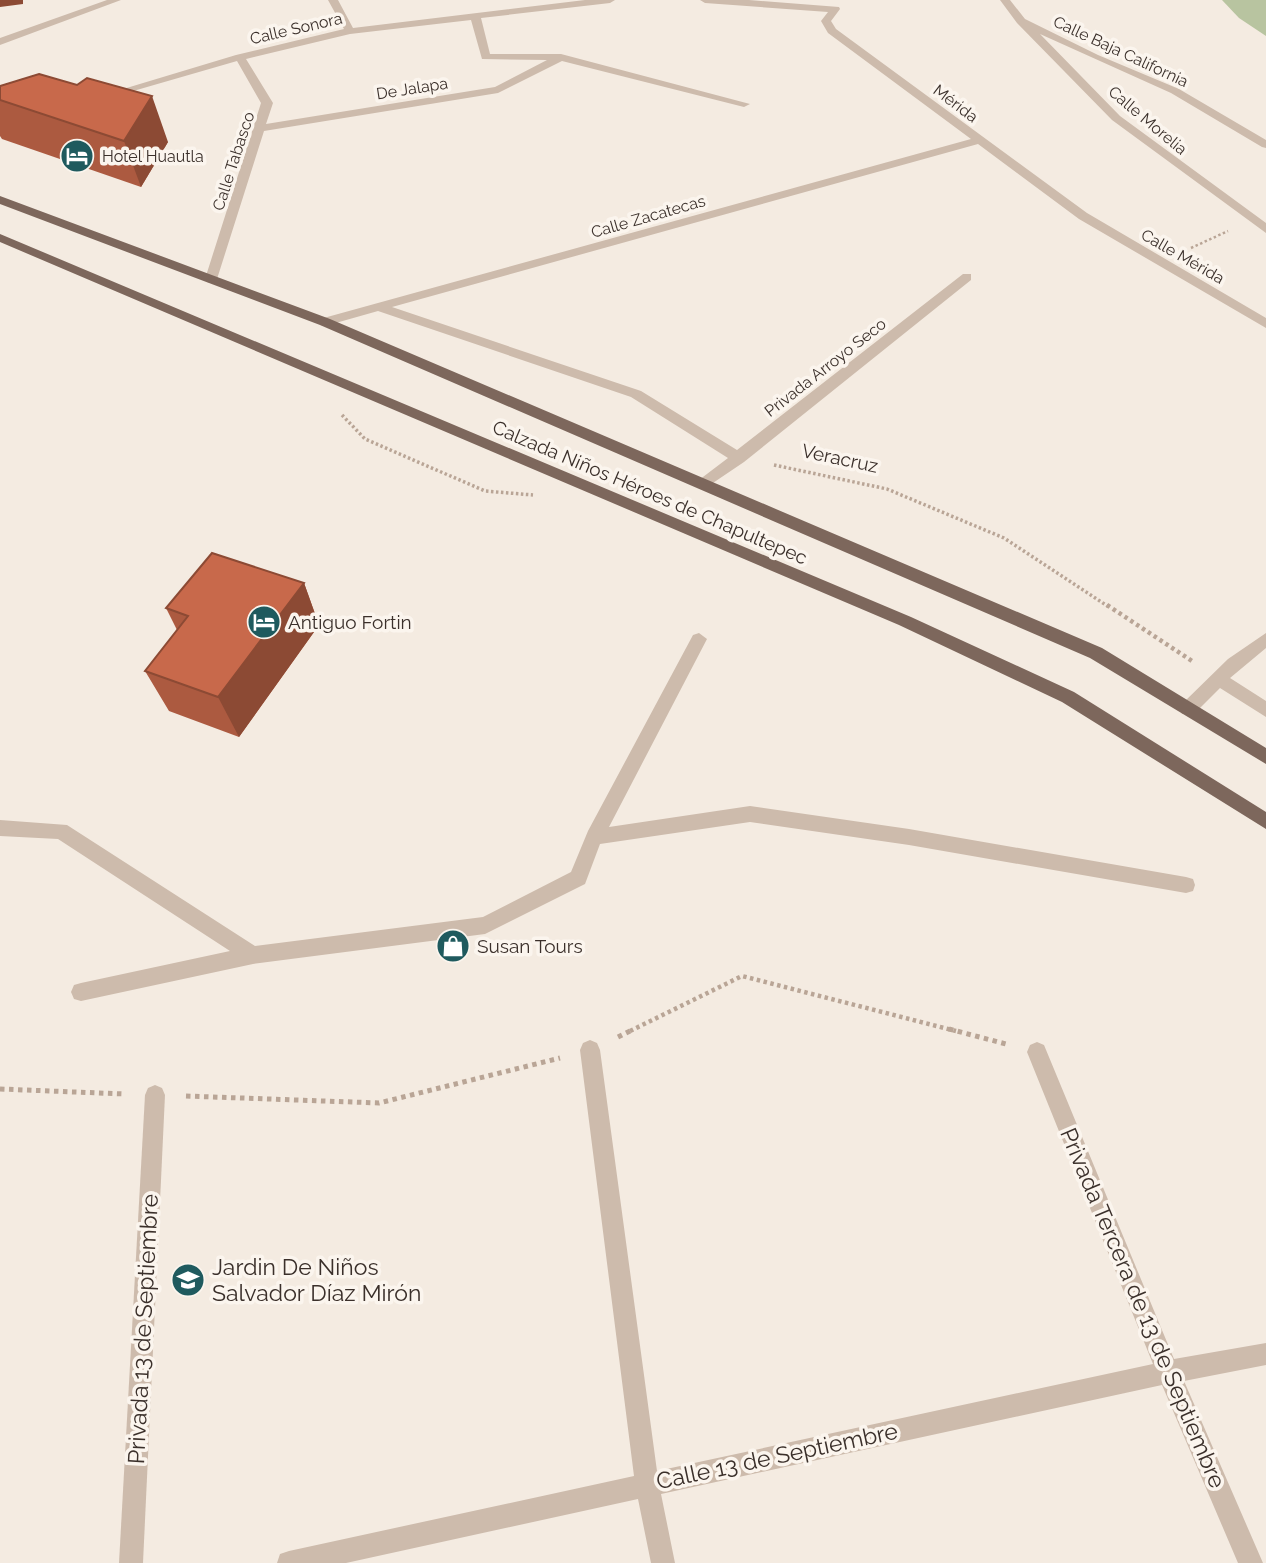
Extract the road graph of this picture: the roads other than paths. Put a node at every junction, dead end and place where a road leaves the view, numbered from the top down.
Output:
1 (116, 0) edge
2 (333, 0) edge
3 (610, 0) edge
4 (705, 0) edge
5 (1005, 0) edge
6 (543, 4) edge
7 (836, 5) edge
8 (475, 17) junction
9 (1021, 21) junction
10 (350, 31) junction
11 (0, 42) edge
12 (240, 57) junction
13 (561, 57) junction
14 (89, 102) edge
15 (744, 104) dead end
16 (261, 128) junction
17 (979, 140) junction
18 (1266, 145) edge
19 (0, 200) edge
20 (1083, 216) joint
21 (1266, 229) edge
22 (0, 238) edge
23 (967, 277) dead end
24 (211, 279) junction
25 (378, 307) junction
26 (325, 322) junction
27 (1266, 324) edge
28 (739, 458) junction
29 (704, 484) junction
30 (699, 639) dead end
31 (1266, 639) edge
32 (1219, 678) junction
33 (1188, 709) junction
34 (1266, 710) edge
35 (1266, 757) edge
36 (1266, 821) edge
37 (0, 828) edge
38 (594, 837) junction
39 (1186, 885) dead end
40 (254, 956) junction
41 (81, 992) dead end
42 (590, 1050) road end
43 (1037, 1052) road end
44 (155, 1095) road end
45 (1266, 1354) edge
46 (1168, 1372) junction
47 (647, 1485) junction
48 (131, 1563) edge
49 (289, 1563) edge
50 (663, 1563) edge
51 (1251, 1563) edge

1 - 11 street
2 - 10 street
3 - 6 street, Calle Sonora
4 - 7 street
5 - 9 street, Calle Baja California
6 - 8 street, Calle Sonora
7 - 17 street, Mérida
8 - 10 street, Calle Sonora
8 - 13 street
9 - 18 street, Calle Baja California
9 - 21 street, Calle Morelia
10 - 12 street, Calle Sonora
12 - 14 street, Calle Sonora
12 - 16 street, Calle Tabasco
13 - 15 street
13 - 16 street, De Jalapa
16 - 24 street, Calle Tabasco
17 - 20 street, Mérida
17 - 25 street, Calle Zacatecas
19 - 24 main road, Calzada Niños Héroes de Chapultepec
20 - 27 street, Calle Mérida
22 - 36 main road, Calzada Niños Héroes de Chapultepec
23 - 28 street, Privada Arroyo Seco
24 - 26 main road, Calzada Niños Héroes de Chapultepec
25 - 26 street, Calle Zacatecas
25 - 28 street
26 - 29 main road, Calzada Niños Héroes de Chapultepec
28 - 29 street, Privada Arroyo Seco
29 - 33 main road, Calzada Niños Héroes de Chapultepec
30 - 38 street
31 - 32 street
32 - 33 street
32 - 34 street
33 - 35 main road, Calzada Niños Héroes de Chapultepec
37 - 40 street
38 - 39 street
38 - 40 street
40 - 41 street
42 - 47 street
43 - 46 street, Privada Tercera de 13 de Septiembre
44 - 48 street, Privada 13 de Septiembre
45 - 46 street, Calle 13 de Septiembre
46 - 47 street, Calle 13 de Septiembre
46 - 51 street, Privada Tercera de 13 de Septiembre
47 - 49 street, Calle 13 de Septiembre
47 - 50 street

